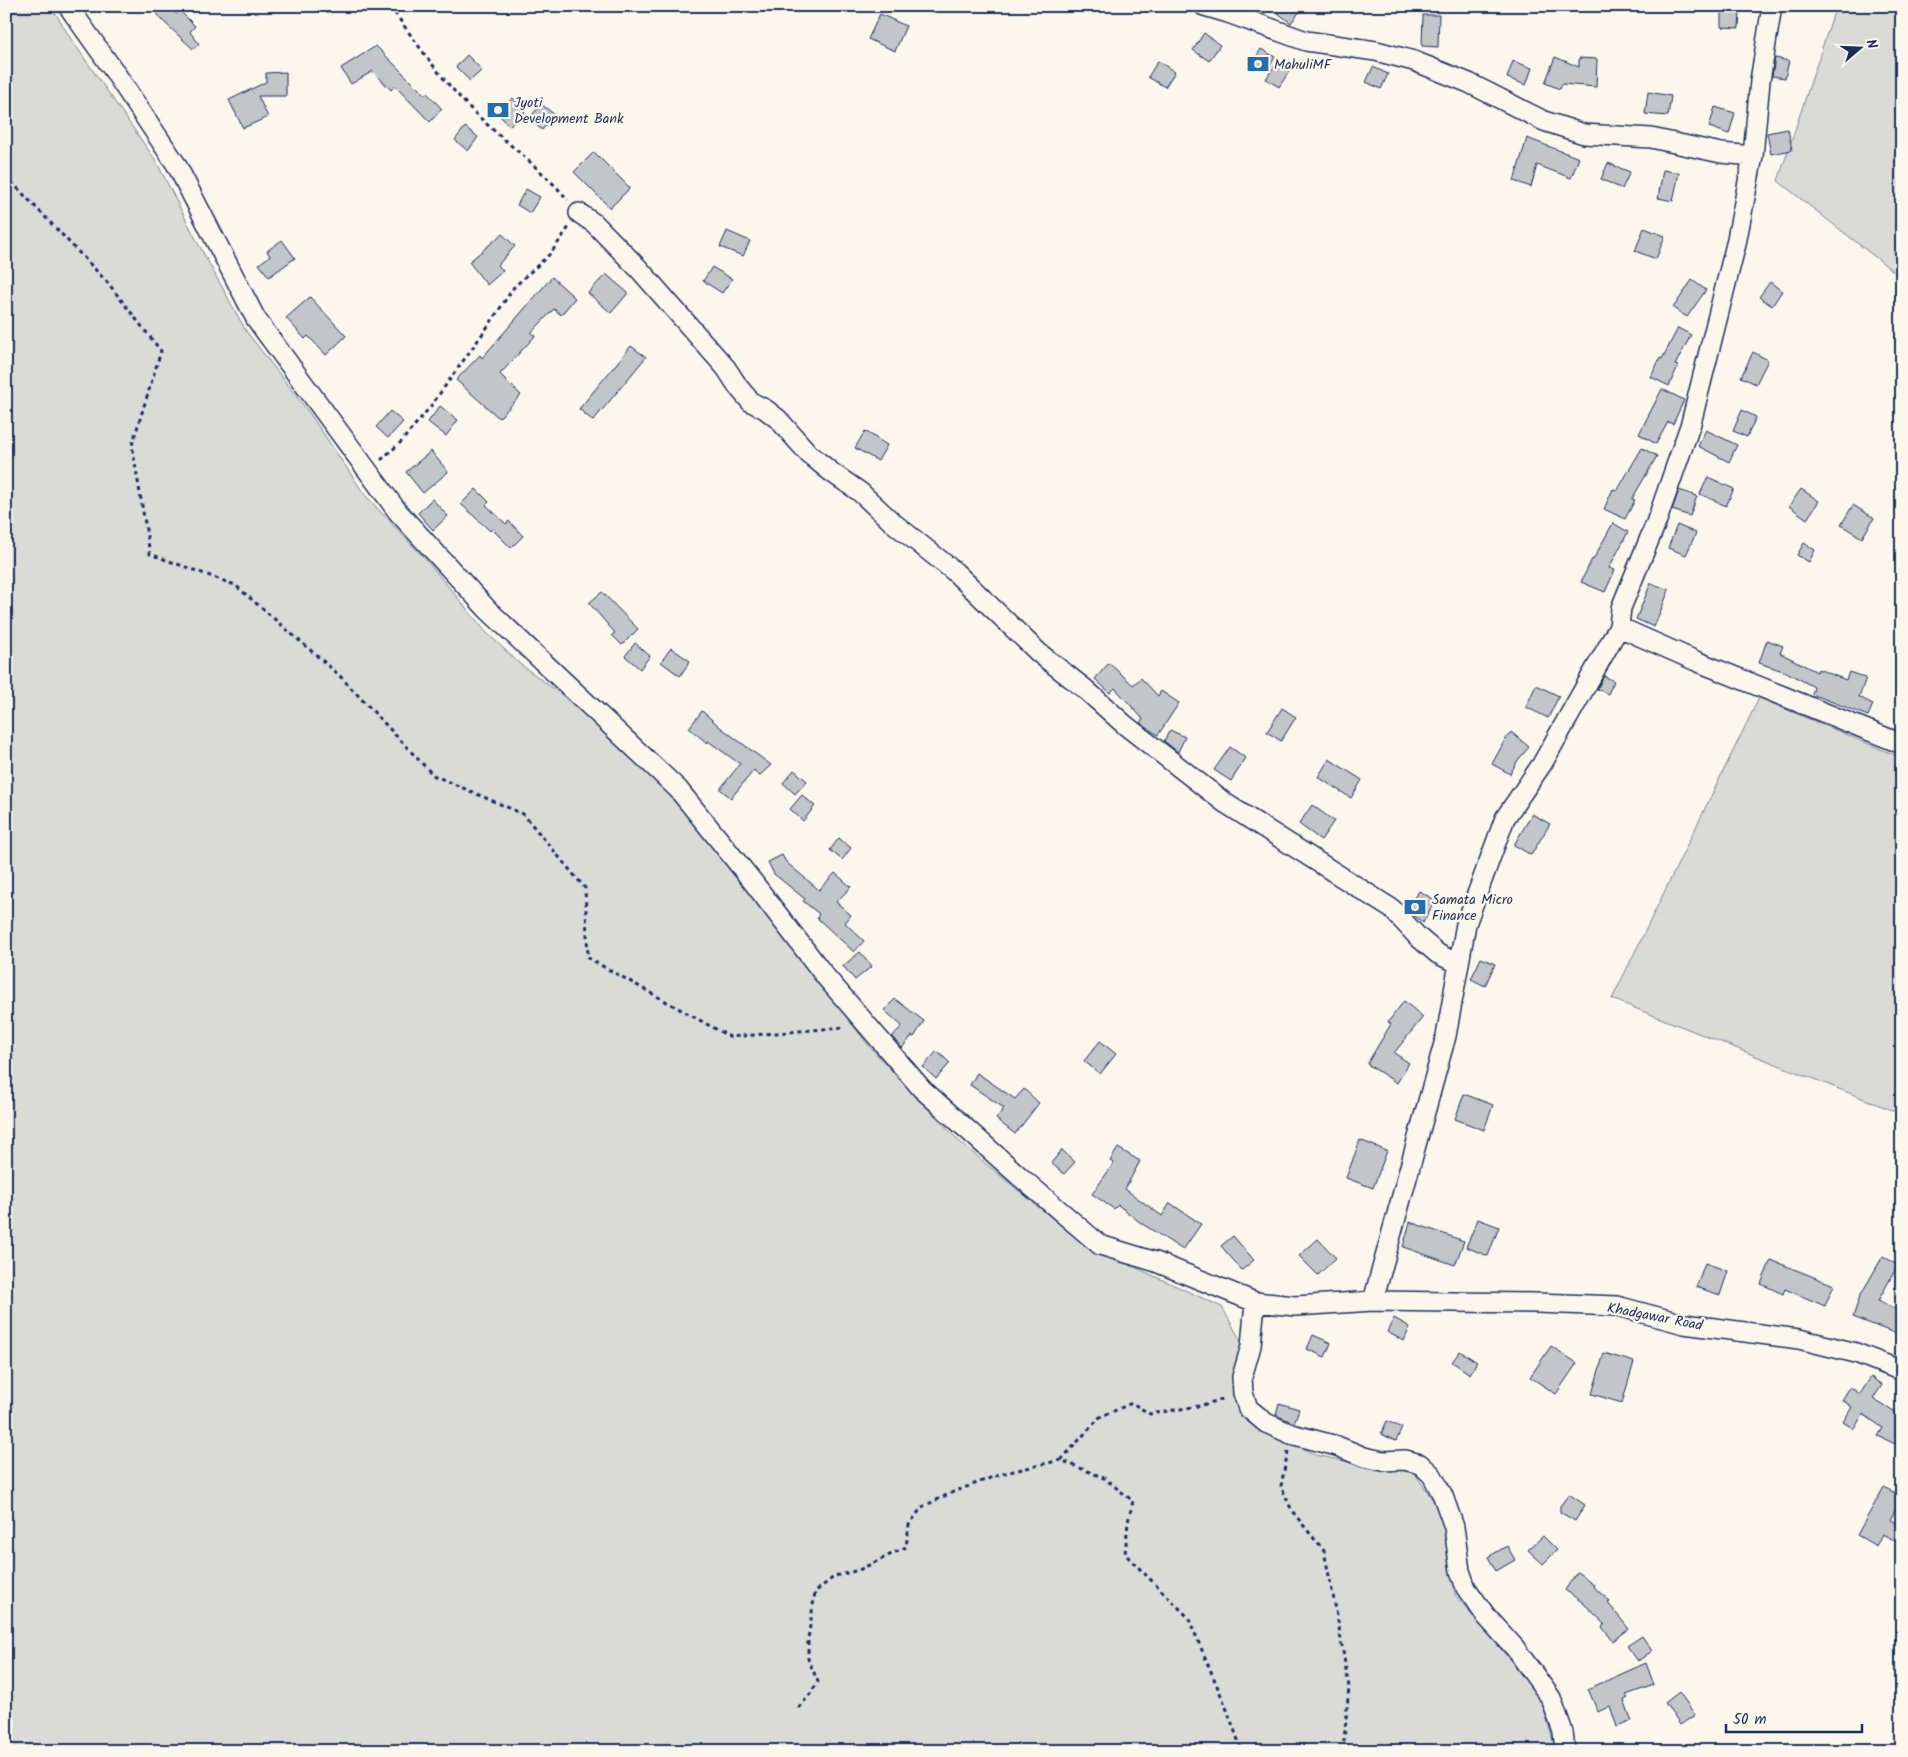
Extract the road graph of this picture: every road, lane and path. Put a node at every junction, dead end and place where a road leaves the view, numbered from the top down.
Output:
1 (68, 6) edge
2 (390, 6) edge
3 (1204, 6) edge
4 (1772, 6) edge
5 (1754, 156) junction
6 (6, 176) edge
7 (579, 213) junction
8 (368, 472) junction
9 (1620, 626) junction
10 (1902, 744) edge
11 (1460, 964) junction
12 (866, 1025) junction
13 (1255, 1302) junction
14 (1373, 1302) junction
15 (1902, 1371) edge
16 (1243, 1393) junction
17 (1291, 1434) junction
18 (1061, 1460) junction
19 (798, 1708) dead end
20 (1242, 1751) edge
21 (1344, 1751) edge
22 (1565, 1751) edge

1 - 8 street, Khadgawar Road
2 - 7 path
3 - 5 street
4 - 5 street
5 - 9 street
6 - 12 path
7 - 8 path
7 - 11 street
8 - 12 street, Khadgawar Road
9 - 10 street
9 - 11 street
11 - 14 street
12 - 13 street, Khadgawar Road
13 - 14 street, Khadgawar Road
13 - 16 street
14 - 15 street, Khadgawar Road
16 - 17 street
16 - 18 path
17 - 21 path
17 - 22 street
18 - 19 path
18 - 20 path

